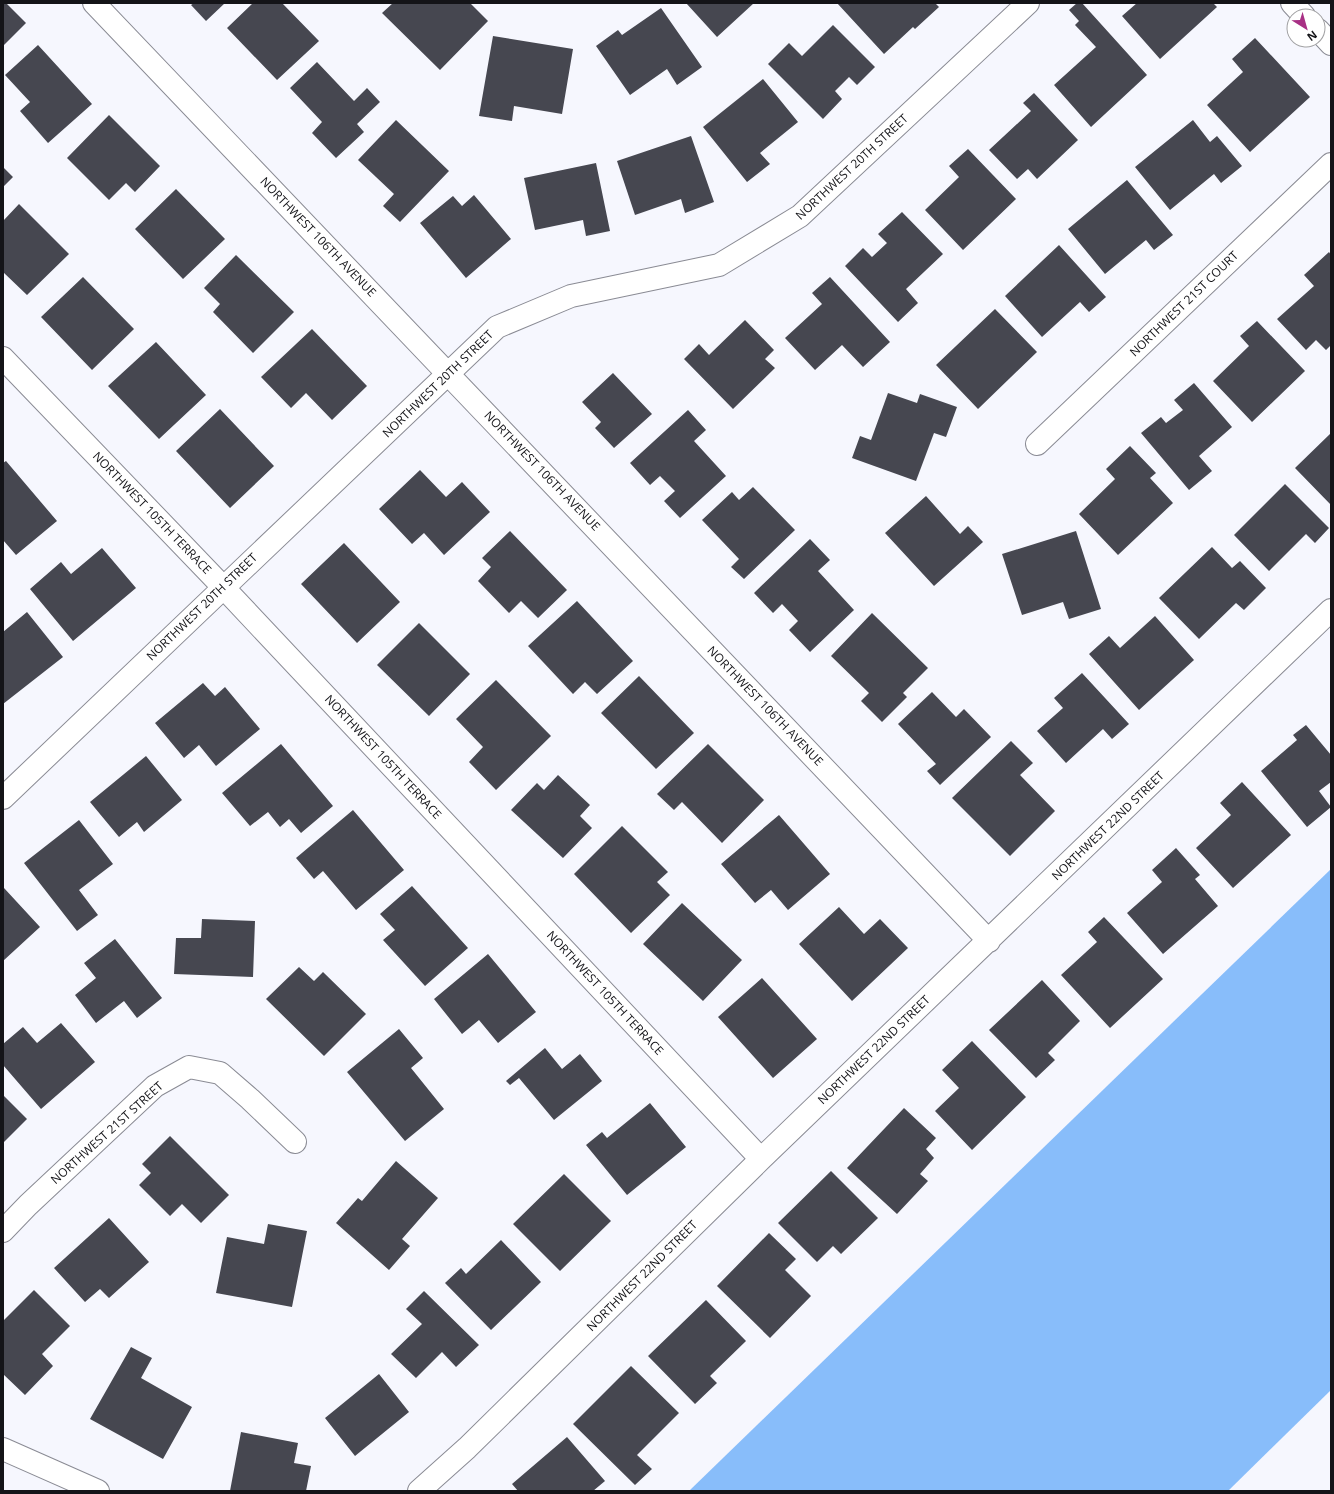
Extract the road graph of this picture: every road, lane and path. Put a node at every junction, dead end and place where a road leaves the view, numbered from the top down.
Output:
1 (94, 3) edge
2 (1028, 3) edge
3 (1331, 164) edge
4 (3, 358) edge
5 (449, 374) junction
6 (1038, 444) dead end
7 (223, 587) junction
8 (1331, 610) edge
9 (3, 798) edge
10 (989, 941) junction
11 (295, 1142) dead end
12 (761, 1159) junction
13 (3, 1231) edge
14 (3, 1449) edge
15 (98, 1491) edge
16 (419, 1491) edge

1 - 5 street, NORTHWEST 106TH AVENUE
2 - 5 street, NORTHWEST 20TH STREET
3 - 6 street, NORTHWEST 21ST COURT
4 - 7 street, NORTHWEST 105TH TERRACE
5 - 7 street, NORTHWEST 20TH STREET
5 - 10 street, NORTHWEST 106TH AVENUE
7 - 9 street, NORTHWEST 20TH STREET
7 - 12 street, NORTHWEST 105TH TERRACE
8 - 10 street, NORTHWEST 22ND STREET
10 - 12 street, NORTHWEST 22ND STREET
11 - 13 street, NORTHWEST 21ST STREET
12 - 16 street, NORTHWEST 22ND STREET
14 - 15 street

